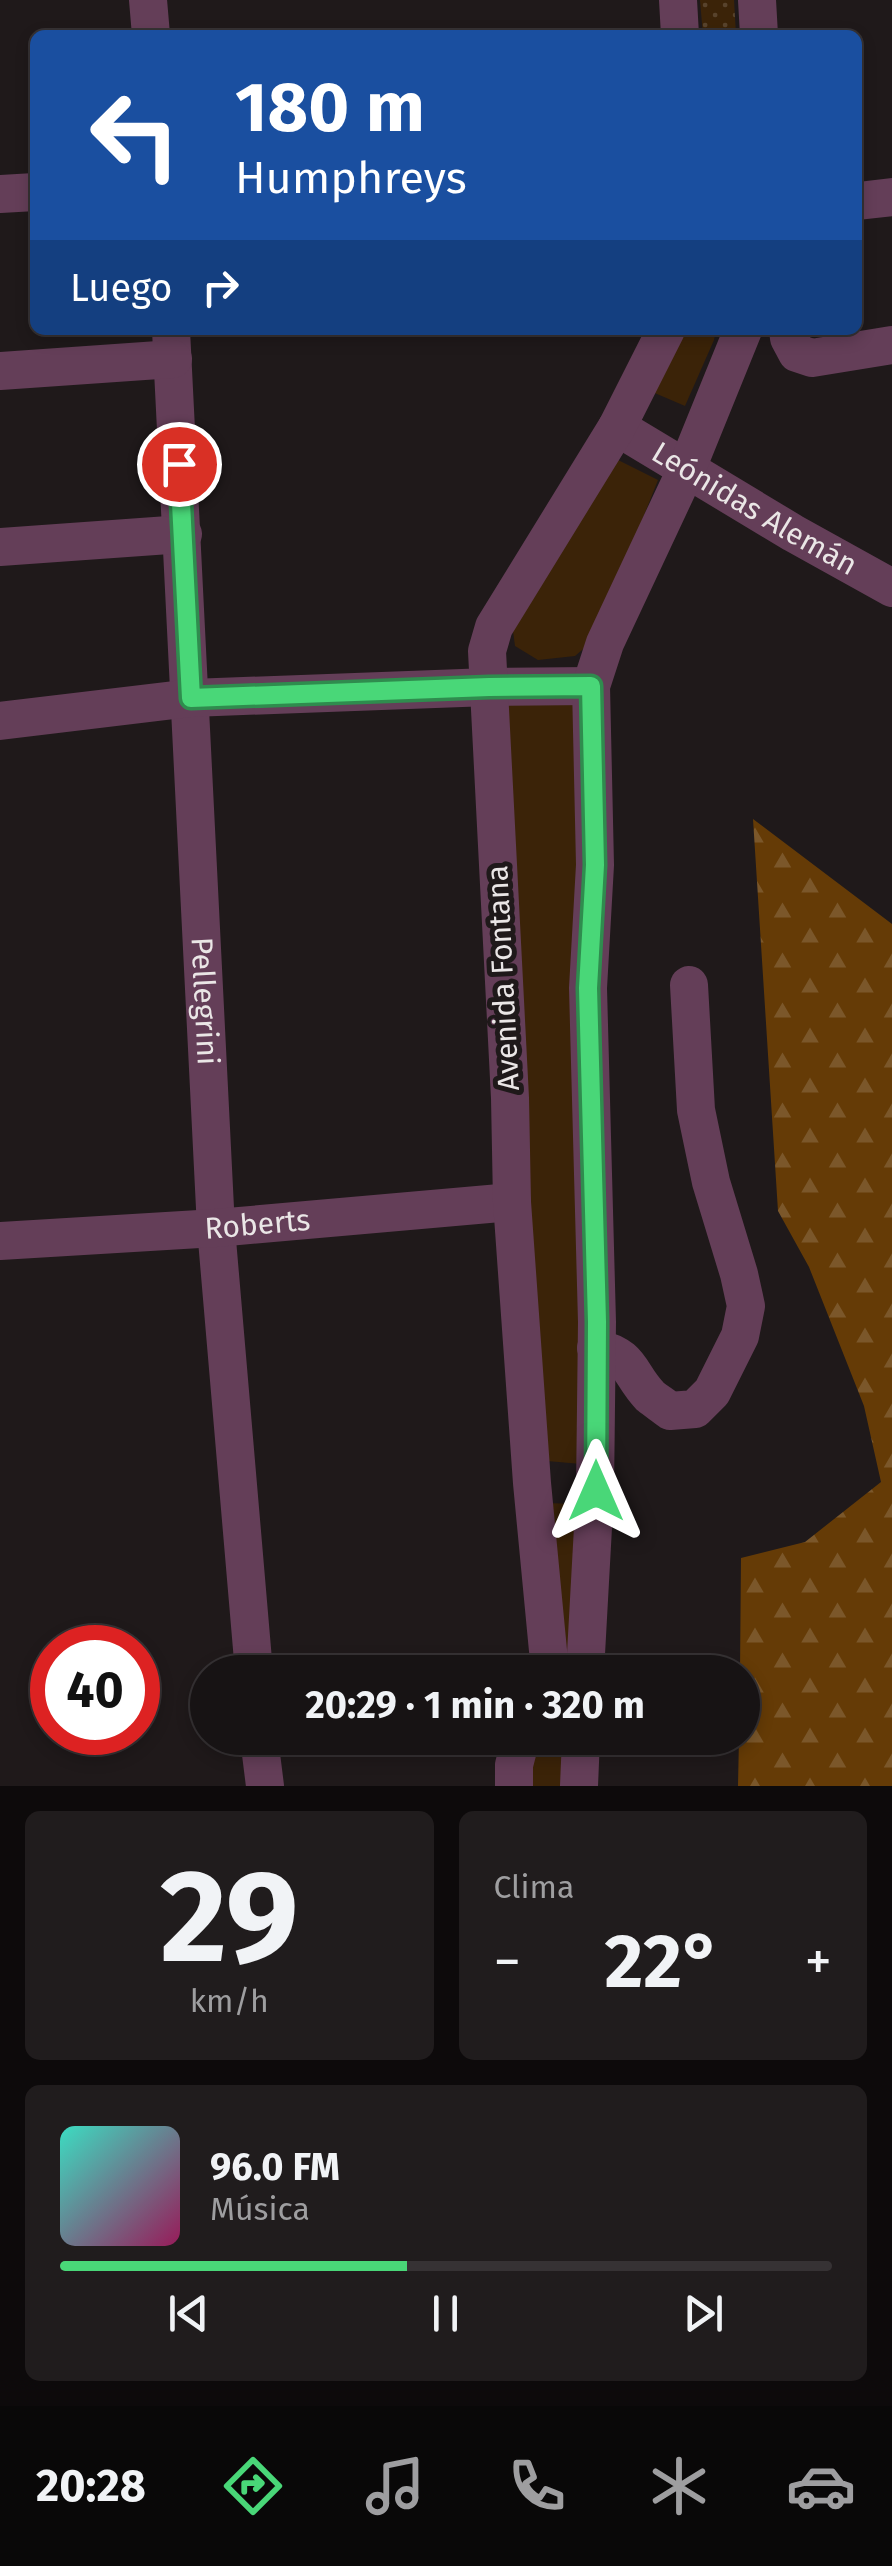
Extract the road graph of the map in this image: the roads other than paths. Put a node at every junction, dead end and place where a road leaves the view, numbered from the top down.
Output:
1 (148, 0) edge
2 (678, 0) edge
3 (757, 0) edge
4 (151, 30) edge
5 (680, 30) edge
6 (759, 30) edge
7 (30, 192) edge
8 (0, 194) edge
9 (892, 197) edge
10 (862, 201) edge
11 (663, 335) edge
12 (741, 335) edge
13 (789, 335) edge
14 (172, 344) edge
15 (892, 344) edge
16 (0, 371) edge
17 (617, 427) junction
18 (687, 468) junction
19 (183, 534) junction
20 (0, 547) edge
21 (892, 588) edge
22 (591, 686) junction
23 (489, 687) junction
24 (191, 698) junction
25 (0, 721) edge
26 (690, 985) dead end
27 (512, 1202) junction
28 (216, 1228) junction
29 (0, 1241) edge
30 (596, 1348) junction
31 (532, 1483) junction
32 (596, 1491) junction
33 (253, 1655) edge
34 (548, 1655) edge
35 (586, 1655) edge
36 (261, 1755) edge
37 (517, 1755) edge
38 (580, 1755) edge
39 (266, 1786) edge
40 (514, 1786) edge
41 (579, 1786) edge

1 - 4 street
2 - 5 street
3 - 6 street
7 - 8 street
9 - 10 street
11 - 17 street, Avenida Fontana
12 - 18 street
13 - 15 street
14 - 16 street
14 - 19 street, Pellegrini
17 - 18 street, Leónidas Alemán
17 - 23 street, Avenida Fontana
18 - 21 street, Leónidas Alemán
18 - 22 street
19 - 20 street
19 - 24 street, Pellegrini
22 - 23 street
22 - 30 street
23 - 24 street
23 - 27 street, Avenida Fontana
24 - 25 street
24 - 28 street, Pellegrini
26 - 30 street
27 - 28 street, Roberts
27 - 31 street, Avenida Fontana
28 - 29 street, Roberts
28 - 33 street, Pellegrini
30 - 32 street
31 - 32 street
31 - 34 street, Avenida Fontana
32 - 35 street
36 - 39 street
37 - 40 street
38 - 41 street

